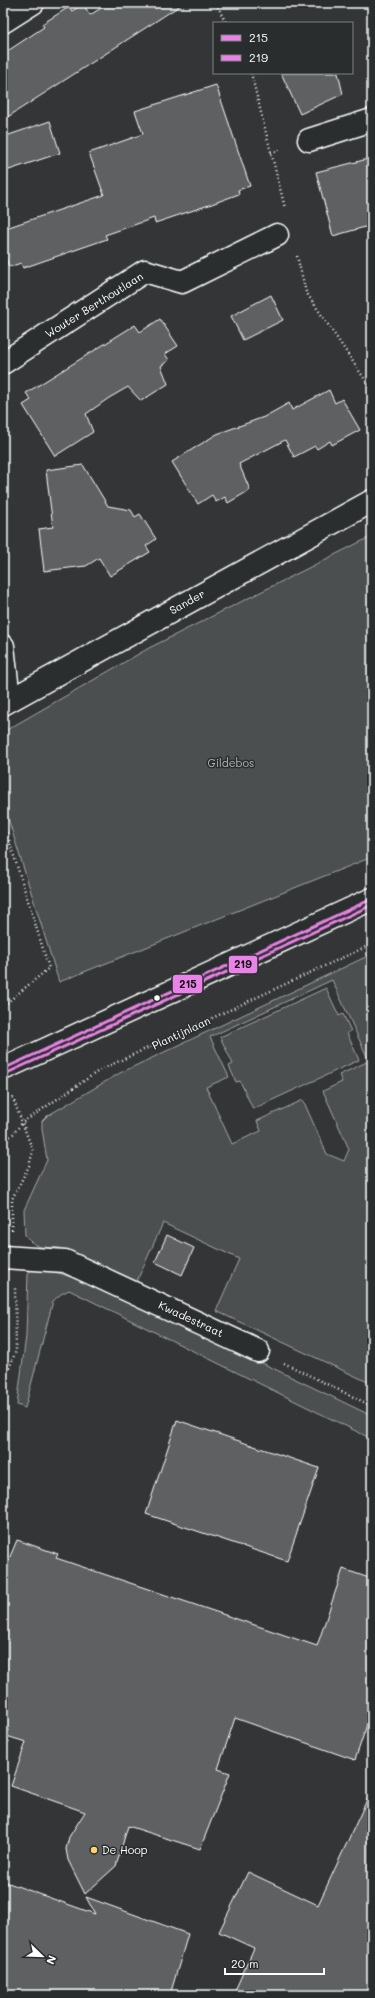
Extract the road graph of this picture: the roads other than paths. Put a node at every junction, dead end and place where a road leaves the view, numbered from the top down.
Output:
1 (33, 3) edge
2 (3, 22) edge
3 (372, 120) edge
4 (309, 140) dead end
5 (277, 235) dead end
6 (3, 363) edge
7 (372, 501) edge
8 (3, 646) edge
9 (6, 702) edge
10 (372, 899) edge
11 (3, 1069) edge
12 (3, 1257) edge
13 (258, 1351) road end

1 - 2 street
3 - 4 street
5 - 6 street, Wouter Berthoutlaan
7 - 9 street, Sander
8 - 9 street
10 - 11 street
12 - 13 street, Kwadestraat

